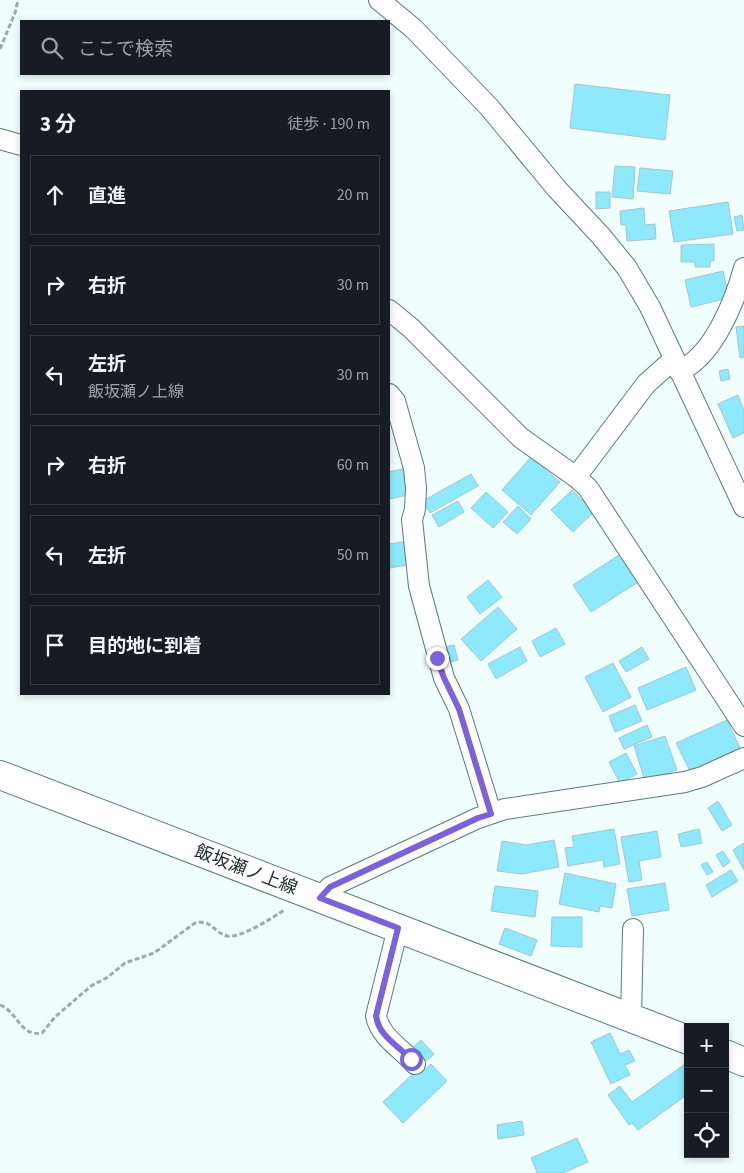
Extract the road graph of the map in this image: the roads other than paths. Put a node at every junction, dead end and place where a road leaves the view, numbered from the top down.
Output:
1 (379, 0) edge
2 (0, 139) edge
3 (20, 145) edge
4 (744, 268) edge
5 (390, 311) edge
6 (677, 365) junction
7 (390, 395) edge
8 (576, 477) junction
9 (740, 489) edge
10 (744, 508) edge
11 (744, 726) edge
12 (744, 758) edge
13 (0, 775) edge
14 (491, 814) junction
15 (310, 894) junction
16 (398, 928) junction
17 (632, 929) dead end
18 (631, 1018) junction
19 (684, 1038) edge
20 (729, 1056) edge
21 (744, 1062) edge
22 (415, 1064) dead end

1 - 6 street
2 - 3 street
4 - 6 street
5 - 8 street
6 - 8 street
6 - 9 street
7 - 14 street
8 - 11 street
9 - 10 street
12 - 14 street
13 - 15 main road, 飯坂瀬ノ上線
14 - 15 street
15 - 16 main road, 飯坂瀬ノ上線
16 - 18 main road, 飯坂瀬ノ上線
16 - 22 street
17 - 18 street
18 - 19 main road, 飯坂瀬ノ上線
20 - 21 main road

